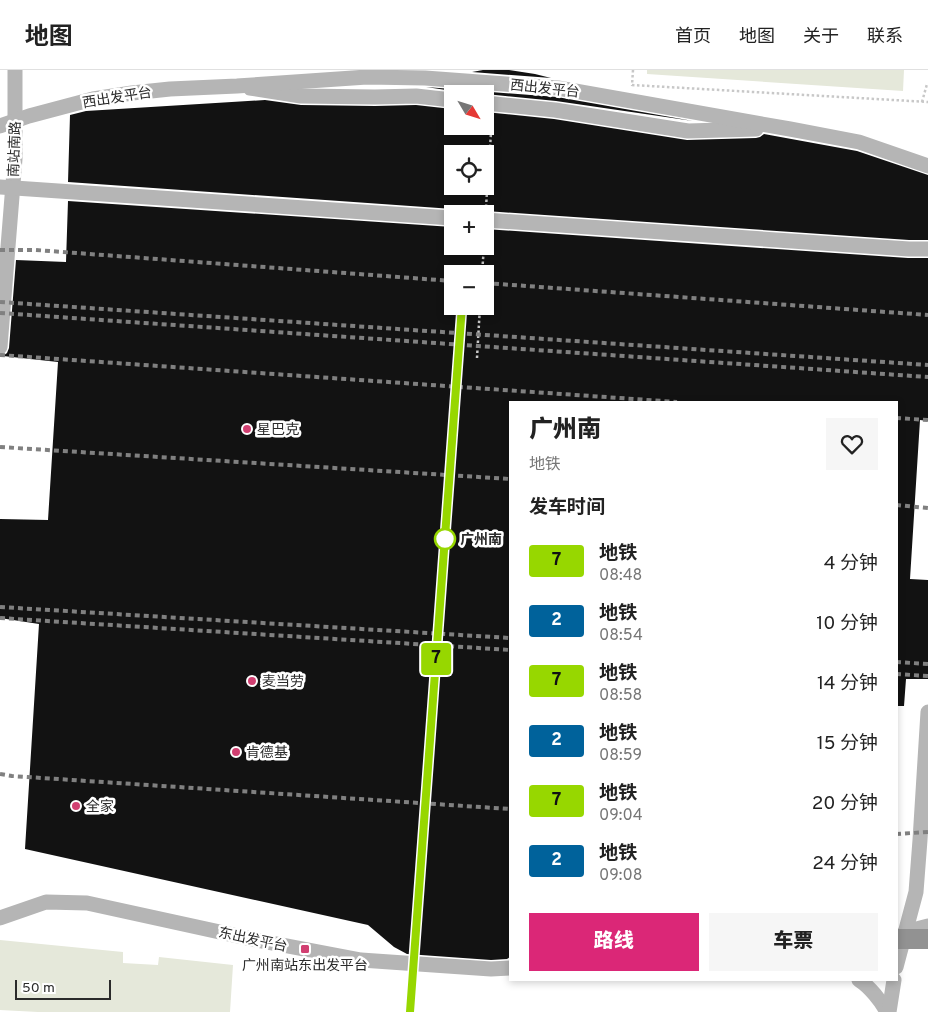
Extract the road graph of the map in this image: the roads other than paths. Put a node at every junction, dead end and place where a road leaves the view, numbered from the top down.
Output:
1 (15, 70) edge
2 (237, 86) junction
3 (444, 99) edge
4 (494, 104) edge
5 (0, 126) edge
6 (790, 129) junction
7 (928, 166) edge
8 (0, 187) edge
9 (444, 217) edge
10 (494, 217) edge
11 (928, 249) edge
12 (0, 347) edge
13 (928, 712) edge
14 (0, 918) edge
15 (928, 926) edge
16 (900, 936) edge
17 (928, 939) edge
18 (928, 944) edge
19 (898, 951) edge
20 (509, 968) edge
21 (861, 981) edge
22 (894, 981) edge
23 (888, 1012) edge

1 - 12 street, 南站南路
2 - 3 street, 西出发平台, bridge
2 - 5 street, 西出发平台, bridge
2 - 6 street, 西出发平台, bridge
4 - 6 street, 西出发平台, bridge
6 - 7 street, 西出发平台, bridge
8 - 9 street, bridge
10 - 11 street, bridge
13 - 16 street
14 - 20 street, 东出发平台, bridge
15 - 16 street
16 - 17 highway, bridge
16 - 18 street
16 - 19 street
21 - 23 street
22 - 23 street

